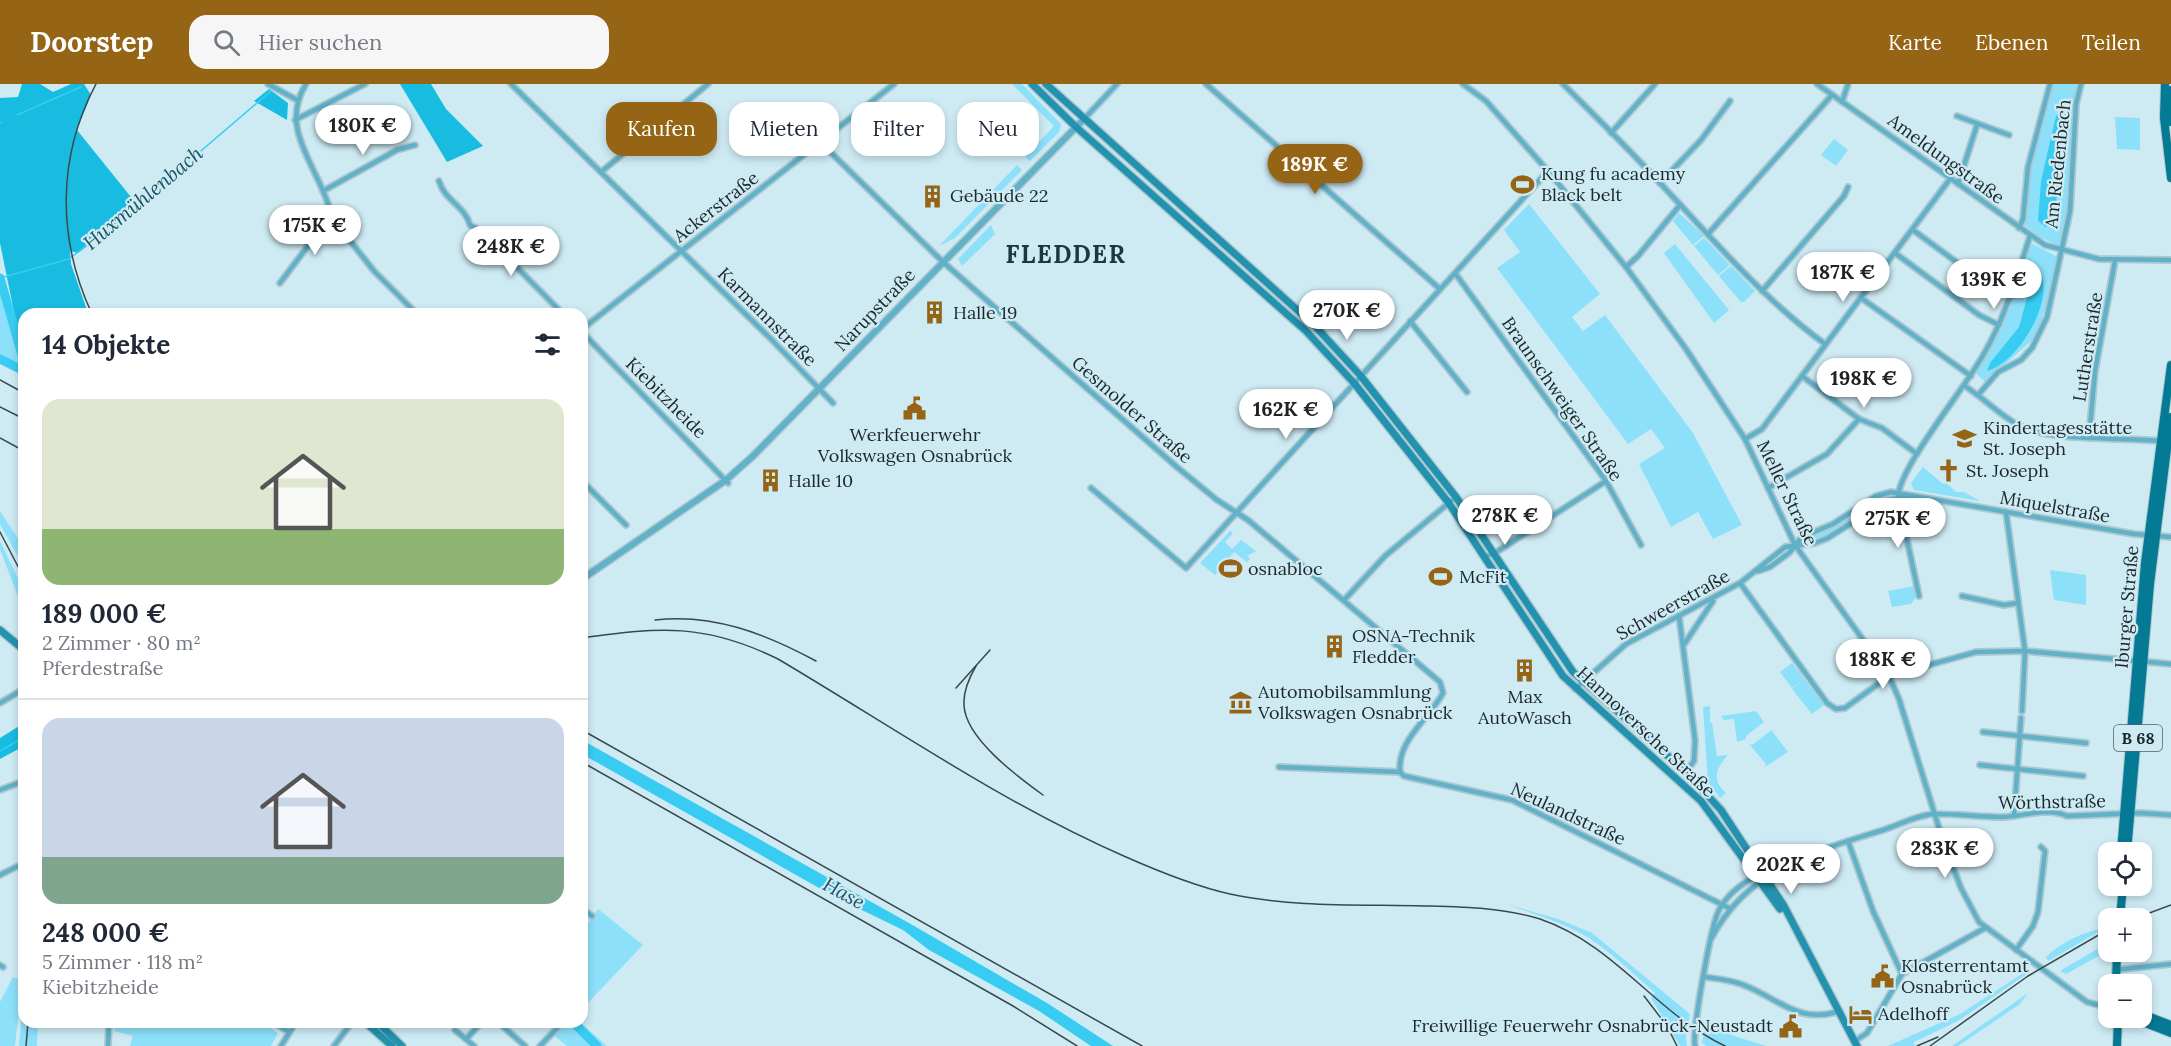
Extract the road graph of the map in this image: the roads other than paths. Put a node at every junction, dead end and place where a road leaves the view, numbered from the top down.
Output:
1 (268, 84) edge
2 (306, 84) edge
3 (365, 84) edge
4 (511, 84) edge
5 (708, 84) edge
6 (894, 84) edge
7 (1032, 84) edge
8 (1046, 84) edge
9 (1117, 84) edge
10 (1206, 84) edge
11 (1563, 84) edge
12 (1654, 84) edge
13 (1817, 84) edge
14 (1848, 84) edge
15 (2050, 84) edge
16 (2081, 84) edge
17 (2165, 84) edge
18 (1466, 85) edge
19 (2171, 90) edge
20 (1832, 95) junction
21 (297, 100) junction
22 (1730, 101) dead end
23 (1842, 102) junction
24 (1957, 116) dead end
25 (295, 120) junction
26 (1083, 120) junction
27 (2171, 122) edge
28 (1977, 125) junction
29 (839, 127) edge
30 (1076, 127) junction
31 (1611, 133) junction
32 (2009, 135) dead end
33 (415, 145) dead end
34 (802, 156) edge
35 (834, 156) edge
36 (1548, 171) junction
37 (601, 172) junction
38 (2171, 178) edge
39 (1950, 179) junction
40 (439, 181) dead end
41 (1660, 183) junction
42 (1958, 184) junction
43 (1848, 187) dead end
44 (323, 191) junction
45 (1680, 205) junction
46 (336, 223) dead end
47 (2019, 228) junction
48 (1913, 230) junction
49 (1708, 234) junction
50 (2030, 236) junction
51 (682, 251) junction
52 (2062, 251) junction
53 (1895, 253) junction
54 (2171, 260) edge
55 (2115, 261) junction
56 (943, 262) junction
57 (1626, 267) junction
58 (1455, 273) junction
59 (280, 283) dead end
60 (1440, 289) junction
61 (1762, 291) junction
62 (2011, 297) junction
63 (1861, 298) junction
64 (411, 308) edge
65 (557, 308) edge
66 (1410, 321) junction
67 (2000, 325) junction
68 (588, 326) edge
69 (588, 337) edge
70 (1825, 344) junction
71 (2171, 365) edge
72 (1360, 375) junction
73 (1802, 376) junction
74 (1971, 376) junction
75 (1354, 383) junction
76 (1965, 386) junction
77 (819, 389) junction
78 (1467, 392) dead end
79 (1978, 395) junction
80 (833, 403) dead end
81 (2171, 417) edge
82 (1859, 419) junction
83 (2089, 438) junction
84 (1744, 439) junction
85 (2161, 441) junction
86 (1917, 454) junction
87 (1606, 481) junction
88 (727, 482) junction
89 (588, 487) edge
90 (1091, 488) dead end
91 (1768, 488) junction
92 (1898, 495) junction
93 (1456, 497) junction
94 (1448, 502) junction
95 (1236, 512) junction
96 (2006, 512) junction
97 (626, 525) dead end
98 (2152, 537) junction
99 (2171, 537) edge
100 (1641, 545) dead end
101 (1795, 545) junction
102 (1495, 554) junction
103 (1484, 557) junction
104 (588, 575) edge
105 (1740, 583) junction
106 (1919, 596) dead end
107 (1962, 596) dead end
108 (1716, 598) junction
109 (1345, 599) junction
110 (2018, 603) junction
111 (1679, 616) junction
112 (0, 630) edge
113 (1685, 643) junction
114 (18, 645) edge
115 (2025, 651) junction
116 (2141, 660) junction
117 (2171, 664) edge
118 (1889, 676) junction
119 (1582, 681) junction
120 (1575, 689) junction
121 (18, 692) edge
122 (0, 703) edge
123 (1983, 732) dead end
124 (2020, 736) junction
125 (2086, 743) dead end
126 (1980, 765) dead end
127 (1279, 767) dead end
128 (2017, 768) junction
129 (1400, 772) junction
130 (1686, 772) junction
131 (2083, 776) dead end
132 (18, 783) edge
133 (0, 790) edge
134 (1934, 814) junction
135 (2128, 814) junction
136 (2171, 815) edge
137 (2014, 816) junction
138 (1848, 841) junction
139 (2123, 842) edge
140 (2127, 842) edge
141 (2041, 847) dead end
142 (18, 865) edge
143 (0, 875) edge
144 (1755, 876) junction
145 (1762, 880) junction
146 (1722, 905) junction
147 (1729, 908) junction
148 (588, 913) edge
149 (592, 916) dead end
150 (1985, 928) junction
151 (1711, 939) junction
152 (2016, 950) junction
153 (2116, 962) edge
154 (2171, 964) edge
155 (2115, 970) junction
156 (1902, 974) junction
157 (2115, 974) edge
158 (1705, 977) junction
159 (2098, 1005) edge
160 (1840, 1011) junction
161 (2152, 1018) edge
162 (2171, 1025) edge
163 (2152, 1026) edge
164 (109, 1028) edge
165 (283, 1028) edge
166 (292, 1028) edge
167 (348, 1028) edge
168 (372, 1028) edge
169 (383, 1028) edge
170 (476, 1028) edge
171 (505, 1028) edge
172 (557, 1028) edge
173 (2118, 1028) edge
174 (455, 1030) dead end
175 (290, 1032) junction
176 (2171, 1034) edge
177 (466, 1039) junction
178 (1856, 1044) edge
179 (108, 1046) edge
180 (281, 1046) edge
181 (334, 1046) edge
182 (392, 1046) edge
183 (402, 1046) edge
184 (474, 1046) edge
185 (525, 1046) edge
186 (540, 1046) edge
187 (1695, 1046) edge
188 (2117, 1046) edge

1 - 21 street
2 - 21 street
3 - 25 street
4 - 37 street, Karmannstraße
5 - 37 street
6 - 29 street, Ackerstraße
7 - 30 main road, Hannoversche Straße
8 - 26 main road, Hannoversche Straße
9 - 26 street, Narupstraße
10 - 60 street
11 - 31 street
12 - 31 street
13 - 20 street, Ameldungstraße
14 - 23 street
15 - 47 street, Am Riedenbach
16 - 52 street, Am Riedenbach
17 - 38 main road
18 - 36 street, Meller Straße
19 - 27 main road
20 - 23 street, Ameldungstraße
20 - 49 street
21 - 25 street
22 - 41 street
23 - 39 street, Ameldungstraße
24 - 28 street
25 - 44 street
26 - 30 street, Narupstraße
26 - 72 main road, Hannoversche Straße
28 - 32 street
28 - 42 street
30 - 56 street, Narupstraße
30 - 75 main road, Hannoversche Straße
31 - 41 street
33 - 44 street
34 - 51 street, Ackerstraße
35 - 56 street, Gesmolder Straße
36 - 57 street, Meller Straße
36 - 58 street
37 - 51 street, Karmannstraße
39 - 42 street, Ameldungstraße
39 - 48 street
40 - 65 street
41 - 45 street
42 - 47 street, Ameldungstraße
43 - 61 street
44 - 59 street
45 - 49 street
45 - 57 street
46 - 64 street
47 - 50 street, Ameldungstraße
48 - 53 street
48 - 62 street
49 - 61 street
50 - 52 street, Ameldungstraße
50 - 62 street, Am Riedenbach
51 - 68 street, Ackerstraße
51 - 77 street, Karmannstraße
52 - 55 street, Ameldungstraße
52 - 79 street, Am Riedenbach
53 - 63 street
53 - 67 street
54 - 55 street, Ameldungstraße
55 - 83 street, Lutherstraße
56 - 77 street, Narupstraße
56 - 95 street, Gesmolder Straße
57 - 84 street, Meller Straße
58 - 60 street
58 - 87 street, Braunschweiger Straße
60 - 66 street
61 - 70 street
62 - 67 street, Am Riedenbach
63 - 70 street
63 - 74 street
66 - 72 street
66 - 78 street
67 - 74 street, Am Riedenbach
69 - 88 street, Kiebitzheide
70 - 73 street
71 - 85 main road, Iburger Straße / B 68
72 - 75 street
72 - 93 main road, Hannoversche Straße
73 - 82 street
73 - 84 street
74 - 76 street, Am Riedenbach
75 - 94 main road, Hannoversche Straße
75 - 95 street
76 - 79 street
76 - 86 street, Am Riedenbach
77 - 80 street, Karmannstraße
77 - 88 street, Narupstraße
79 - 83 street
81 - 98 main road, Iburger Straße / B 68
82 - 86 street
82 - 91 street
83 - 85 street
84 - 91 street, Meller Straße
85 - 98 main road, Iburger Straße / B 68
86 - 92 street, Am Riedenbach
87 - 100 street, Braunschweiger Straße
87 - 102 street
88 - 104 street, Narupstraße
89 - 97 street
90 - 95 street
91 - 101 street, Meller Straße
92 - 96 street, Miquelstraße
92 - 101 street
92 - 101 street
92 - 106 street
93 - 94 street
93 - 102 main road, Hannoversche Straße
94 - 103 main road, Hannoversche Straße
94 - 109 street
95 - 109 street, Gesmolder Straße
96 - 98 street, Miquelstraße
96 - 110 street
98 - 99 street, Miquelstraße
98 - 116 main road, Iburger Straße / B 68
101 - 105 street, Schweerstraße
101 - 118 street, Meller Straße
102 - 103 street
102 - 119 main road, Hannoversche Straße
103 - 120 main road, Hannoversche Straße
105 - 108 street, Schweerstraße
105 - 118 street
107 - 110 street
108 - 111 street, Schweerstraße
108 - 113 street
109 - 129 street, Gesmolder Straße
110 - 115 street
111 - 113 street
111 - 119 street, Schweerstraße
112 - 114 main road
113 - 130 street
115 - 116 street
115 - 118 street
115 - 124 street
116 - 117 street
116 - 135 main road, Iburger Straße / B 68
118 - 134 street, Meller Straße
119 - 120 street, Schweerstraße
119 - 130 main road, Hannoversche Straße
120 - 144 main road, Hannoversche Straße
121 - 122 street
123 - 124 street
124 - 125 street
124 - 128 street
126 - 128 street
127 - 129 street, Neulandstraße
128 - 131 street
128 - 137 street
129 - 146 street, Neulandstraße
130 - 145 main road, Hannoversche Straße
132 - 133 street
134 - 137 street, Wörthstraße
134 - 138 street
134 - 150 street, Meller Straße
135 - 136 street, Wörthstraße
135 - 137 street, Wörthstraße
135 - 139 main road, Iburger Straße / B 68
135 - 140 main road, Iburger Straße / B 68
138 - 145 street
138 - 156 street
141 - 152 street
142 - 143 street
144 - 145 main road, Hannoversche Straße
144 - 146 street
145 - 147 street
145 - 160 main road
146 - 147 street, Neulandstraße
146 - 151 street
147 - 151 street
148 - 149 street
150 - 152 street, Meller Straße
150 - 156 street
151 - 158 street
152 - 159 street, Meller Straße
153 - 155 main road
154 - 155 street
155 - 157 main road
156 - 178 street
158 - 160 street
158 - 187 street
160 - 178 main road
161 - 162 main road
163 - 176 main road
164 - 179 street
165 - 175 street
166 - 175 street
167 - 181 street
168 - 182 main road
169 - 183 main road
170 - 177 street
171 - 185 street
172 - 186 street
173 - 188 main road
174 - 177 street
175 - 180 street
177 - 184 street

